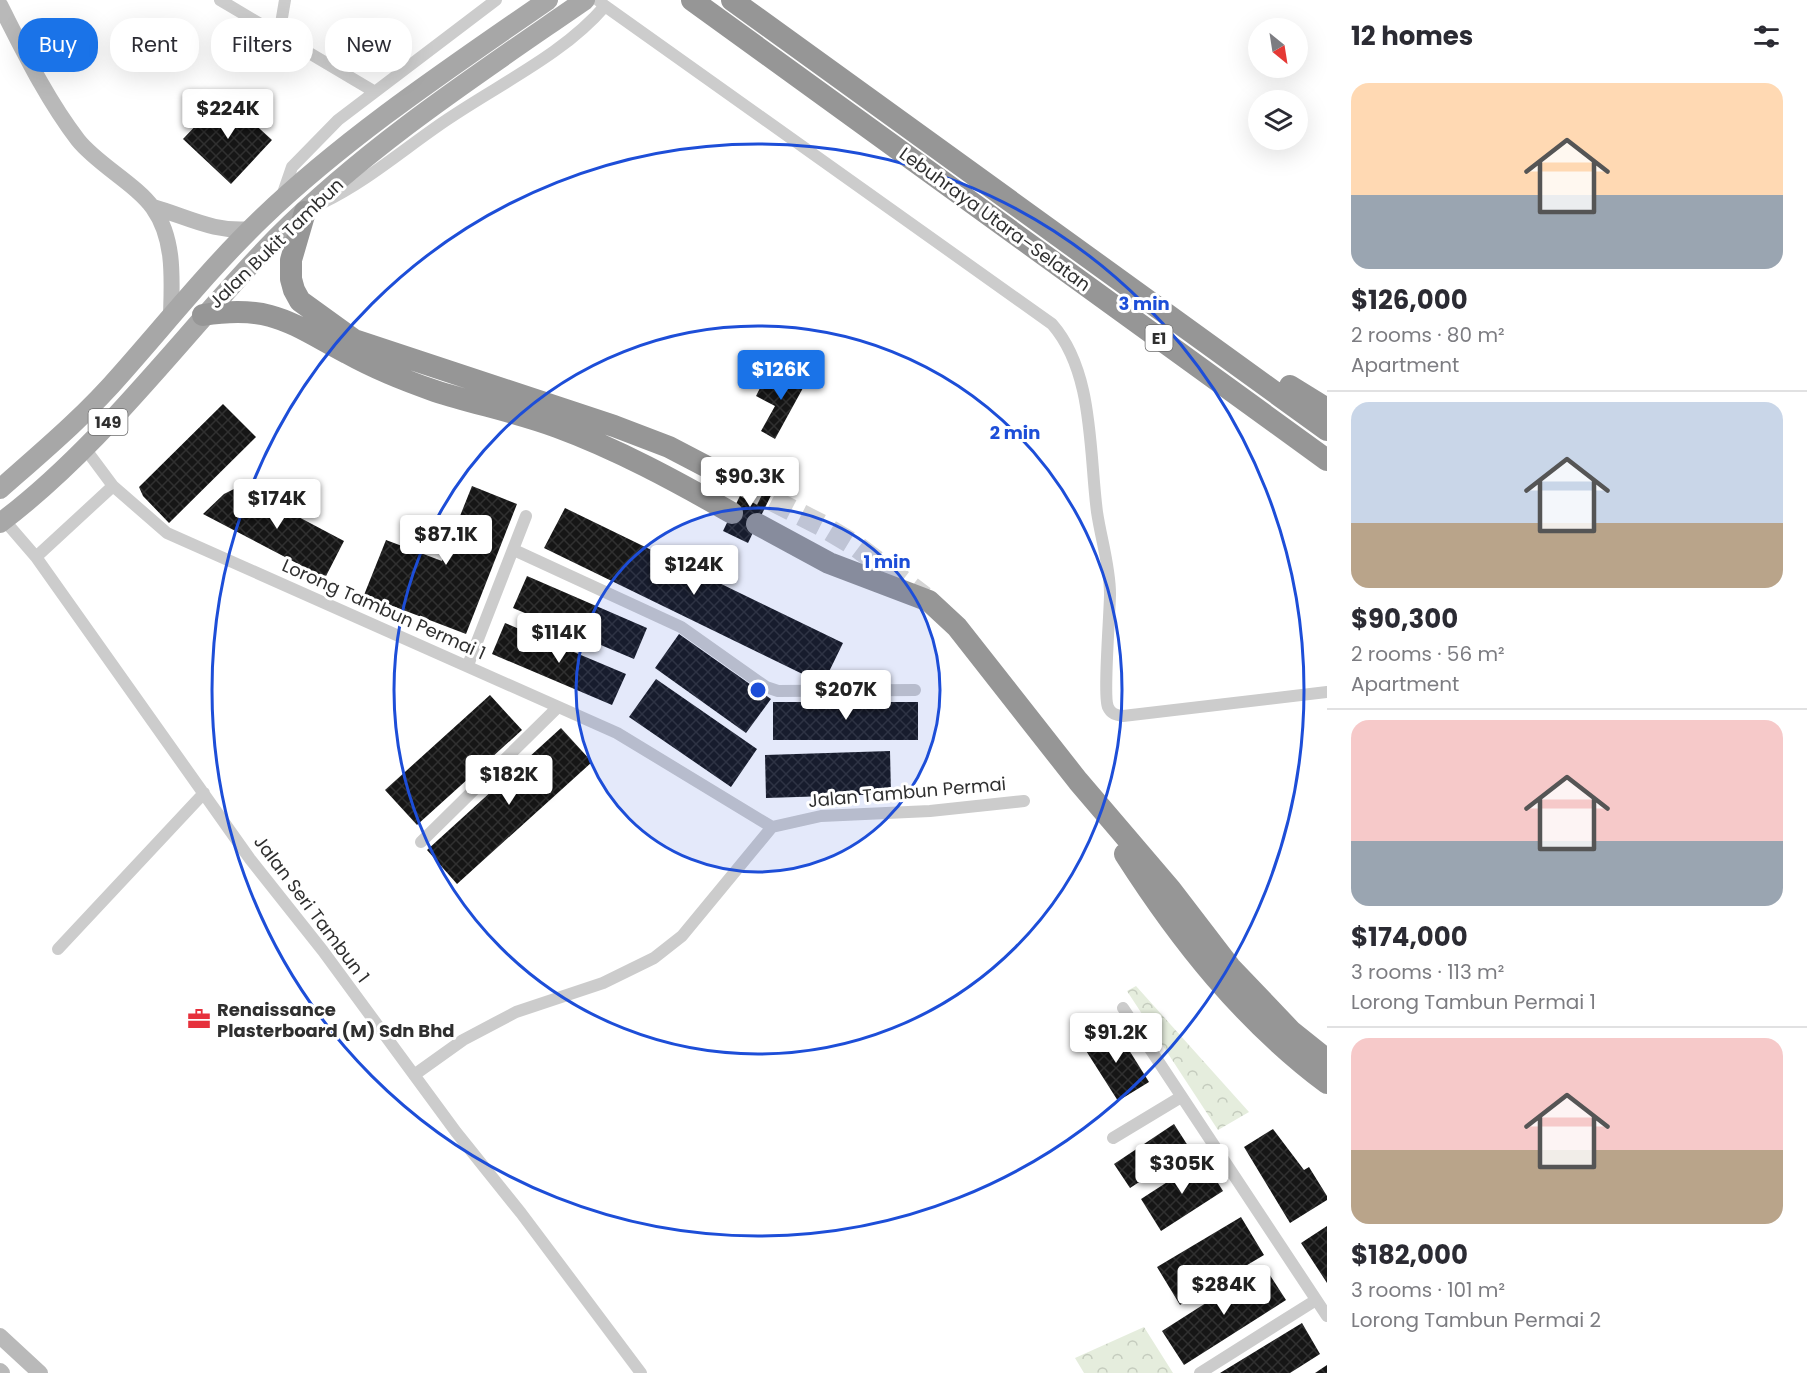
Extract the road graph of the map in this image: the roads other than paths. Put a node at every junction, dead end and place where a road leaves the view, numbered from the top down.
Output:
1 (220, 0) edge
2 (285, 0) edge
3 (496, 0) edge
4 (548, 0) edge
5 (585, 0) edge
6 (692, 0) edge
7 (732, 0) edge
8 (601, 3) edge
9 (0, 5) edge
10 (250, 18) edge
11 (282, 18) edge
12 (313, 55) edge
13 (375, 92) junction
14 (281, 200) junction
15 (153, 207) junction
16 (305, 212) junction
17 (252, 229) junction
18 (171, 315) junction
19 (203, 315) junction
20 (1207, 342) junction
21 (1327, 409) edge
22 (1327, 430) edge
23 (84, 447) junction
24 (1327, 460) edge
25 (713, 470) tunnel mouth
26 (112, 486) junction
27 (0, 489) edge
28 (732, 513) dead end
29 (526, 516) dead end
30 (2, 522) edge
31 (757, 525) dead end
32 (514, 550) junction
33 (36, 557) junction
34 (468, 665) junction
35 (915, 690) dead end
36 (1327, 692) edge
37 (558, 707) junction
38 (1078, 781) junction
39 (204, 793) junction
40 (1024, 801) dead end
41 (772, 827) junction
42 (421, 842) dead end
43 (58, 949) dead end
44 (1122, 1008) dead end
45 (1327, 1060) edge
46 (414, 1075) junction
47 (1327, 1083) edge
48 (1181, 1097) junction
49 (1113, 1138) dead end
50 (1316, 1300) junction
51 (1327, 1316) edge
52 (0, 1336) edge
53 (40, 1373) edge
54 (641, 1373) edge
55 (1200, 1373) edge

1 - 10 street
2 - 11 street
3 - 13 street
4 - 14 main road, Jalan Bukit Tambun / 149
5 - 16 main road, Jalan Bukit Tambun / 149
6 - 24 highway, Lebuhraya Utara–Selatan / E1
7 - 20 highway, Lebuhraya Utara–Selatan / E1
8 - 16 street
8 - 36 street
9 - 15 main road
12 - 13 street
13 - 14 street
14 - 17 main road, Jalan Bukit Tambun / 149
15 - 17 main road
15 - 18 main road
16 - 19 main road, Jalan Bukit Tambun / 149
16 - 25 highway
17 - 18 main road, Jalan Bukit Tambun / 149
18 - 27 main road, Jalan Bukit Tambun / 149
19 - 23 main road, Jalan Bukit Tambun / 149
19 - 28 highway
20 - 21 highway
20 - 22 highway, Lebuhraya Utara–Selatan / E1
23 - 26 street, Lorong Tambun Permai 1
23 - 30 main road, Jalan Bukit Tambun / 149
26 - 33 street
26 - 34 street, Lorong Tambun Permai 1
29 - 32 street
30 - 33 street, Jalan Seri Tambun 1
31 - 38 highway
32 - 34 street
32 - 35 street
33 - 39 street, Jalan Seri Tambun 1
34 - 37 street, Lorong Tambun Permai 1
37 - 41 street, Lorong Tambun Permai 1
37 - 42 street
38 - 45 highway
38 - 47 highway
39 - 43 street
39 - 46 street, Jalan Seri Tambun 1
40 - 41 street, Jalan Tambun Permai
41 - 46 street
44 - 48 street
46 - 54 street, Jalan Seri Tambun 1
48 - 49 street
48 - 50 street
50 - 51 street
50 - 55 street
52 - 53 main road

